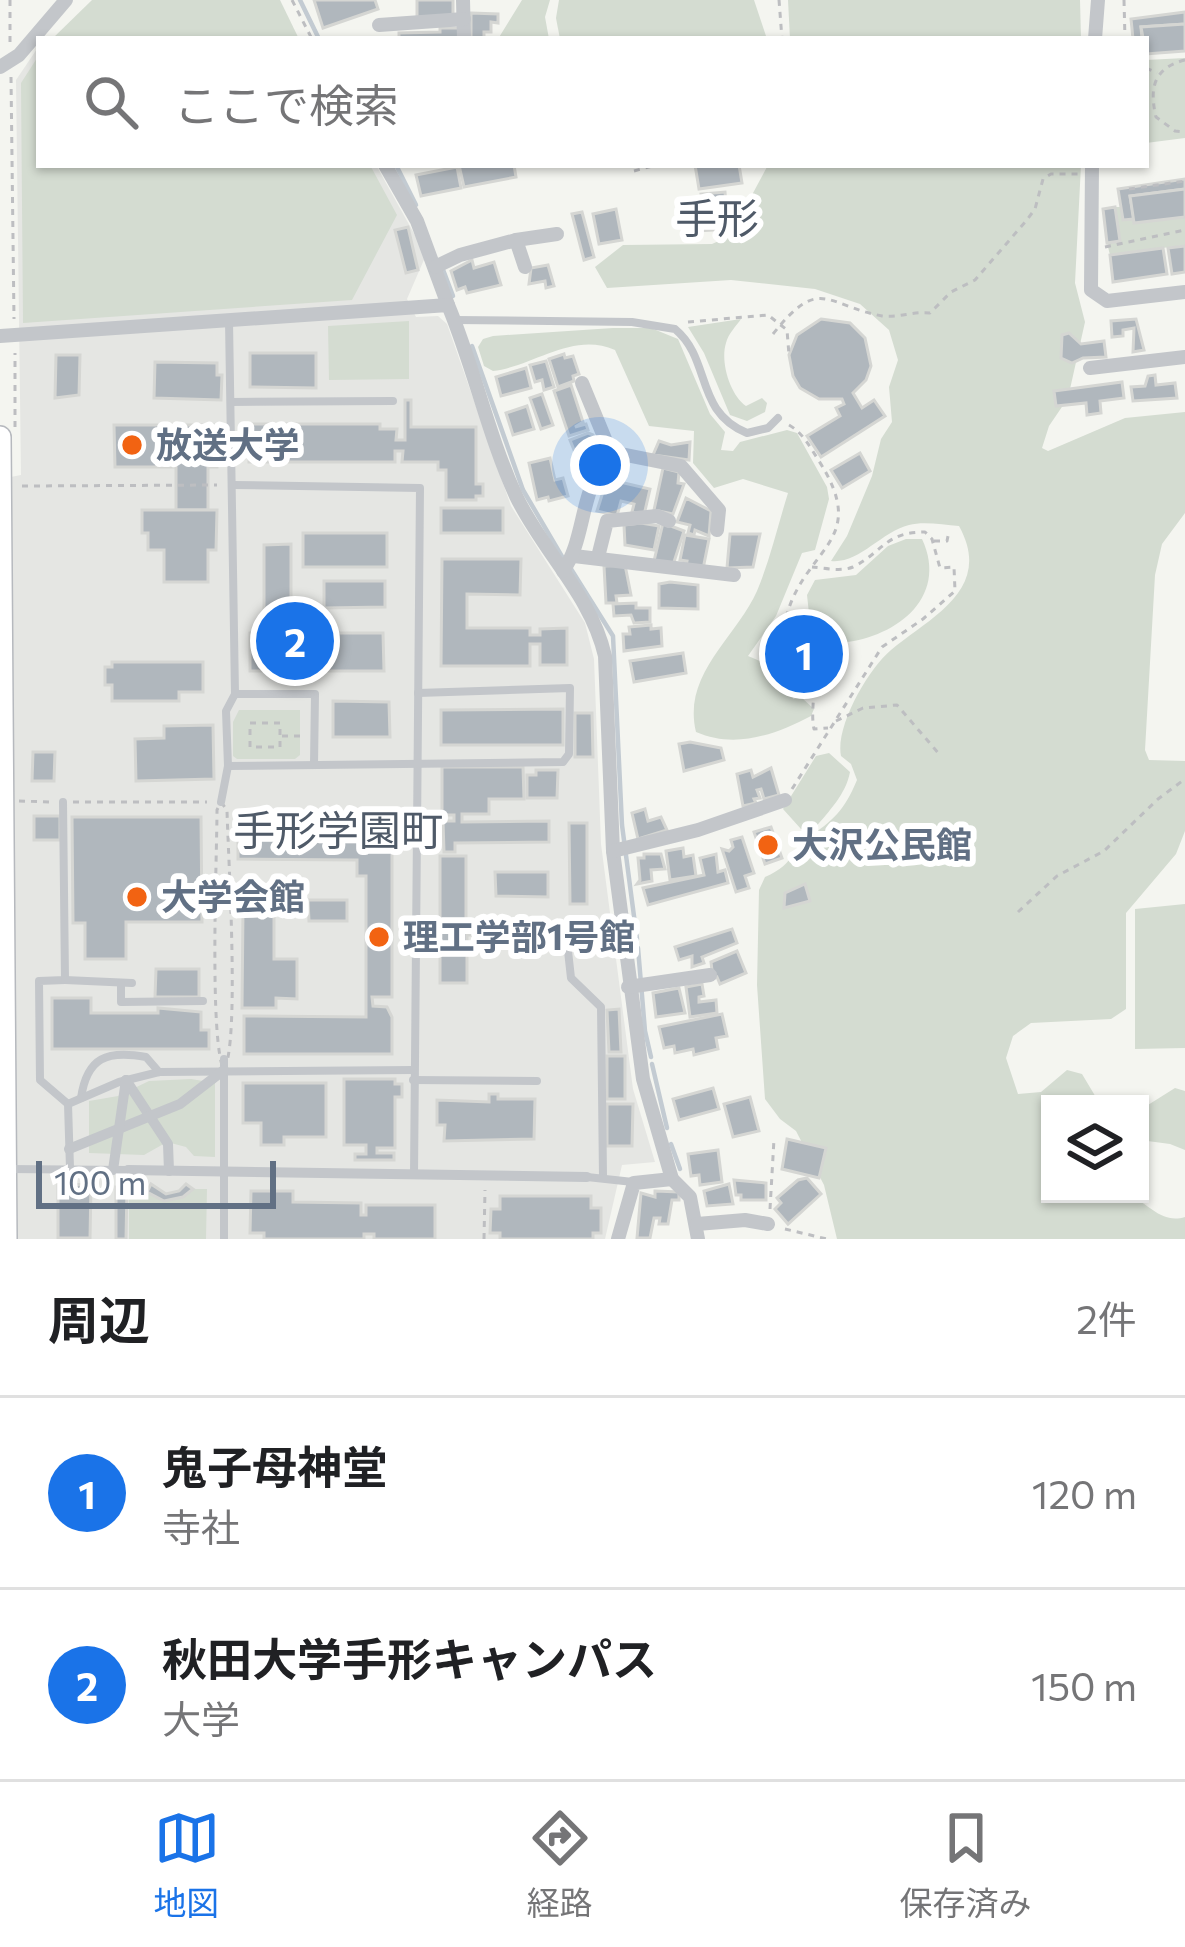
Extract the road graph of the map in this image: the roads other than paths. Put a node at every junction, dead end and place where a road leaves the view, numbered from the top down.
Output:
1 (66, 0) edge
2 (463, 0) edge
3 (1098, 0) edge
4 (464, 19) junction
5 (379, 25) dead end
6 (464, 36) edge
7 (1095, 36) edge
8 (0, 67) edge
9 (387, 168) edge
10 (1087, 170) edge
11 (557, 235) dead end
12 (516, 240) junction
13 (435, 267) junction
14 (525, 267) dead end
15 (1185, 292) edge
16 (448, 304) junction
17 (454, 320) junction
18 (229, 321) junction
19 (0, 336) edge
20 (1185, 357) edge
21 (1090, 368) dead end
22 (582, 382) dead end
23 (393, 401) dead end
24 (231, 402) junction
25 (778, 418) road end
26 (0, 437) edge
27 (612, 457) junction
28 (5, 480) edge
29 (233, 485) junction
30 (669, 521) dead end
31 (717, 530) dead end
32 (598, 556) junction
33 (568, 563) junction
34 (734, 575) dead end
35 (418, 693) junction
36 (235, 694) junction
37 (314, 765) junction
38 (228, 766) junction
39 (418, 766) junction
40 (785, 800) road end
41 (63, 802) road end
42 (222, 807) road end
43 (622, 850) junction
44 (566, 933) dead end
45 (710, 976) dead end
46 (65, 980) junction
47 (636, 986) junction
48 (203, 1001) dead end
49 (224, 1065) junction
50 (159, 1072) junction
51 (413, 1075) junction
52 (126, 1080) junction
53 (537, 1081) dead end
54 (81, 1098) junction
55 (68, 1104) junction
56 (148, 1118) junction
57 (118, 1130) junction
58 (69, 1149) junction
59 (70, 1168) junction
60 (5, 1169) junction
61 (113, 1170) junction
62 (128, 1170) joint
63 (169, 1171) junction
64 (225, 1172) junction
65 (414, 1175) junction
66 (587, 1178) joint
67 (602, 1178) junction
68 (672, 1179) junction
69 (634, 1183) junction
70 (770, 1228) road end
71 (697, 1232) edge
72 (6, 1239) edge
73 (224, 1239) edge
74 (618, 1239) edge

1 - 8 street
2 - 4 street
3 - 7 street
4 - 5 street
4 - 6 street
9 - 13 street
10 - 15 street
11 - 12 street
12 - 13 street
12 - 14 street
13 - 16 street
16 - 17 street
16 - 18 street
17 - 25 lane
17 - 33 street
18 - 19 street
18 - 24 lane
20 - 21 street
22 - 27 street
23 - 24 lane
24 - 29 lane
26 - 28 main road
27 - 31 street
27 - 33 street
28 - 60 main road
29 - 35 lane
29 - 36 lane
30 - 32 street
32 - 33 street
32 - 34 street
33 - 43 street
35 - 39 lane
35 - 39 lane
36 - 37 lane
36 - 38 lane
37 - 38 lane
37 - 39 lane
38 - 42 lane
39 - 51 lane
40 - 43 street
41 - 46 lane
43 - 47 street
44 - 67 lane
45 - 47 street
46 - 48 lane
46 - 55 lane
47 - 68 street
49 - 50 lane
49 - 51 lane
49 - 56 street
49 - 64 lane
50 - 52 lane
50 - 54 lane
51 - 53 lane
51 - 65 lane
52 - 54 lane
52 - 56 street
52 - 57 street
54 - 55 lane
55 - 58 lane
56 - 57 street
56 - 63 street
57 - 58 street
57 - 61 street
58 - 59 lane
59 - 60 lane
59 - 61 lane
60 - 72 main road
61 - 62 lane
62 - 63 street
63 - 64 street
64 - 65 street
64 - 73 lane
65 - 66 street
66 - 67 lane
67 - 69 lane
68 - 69 street
68 - 71 street
69 - 74 street
70 - 71 street

